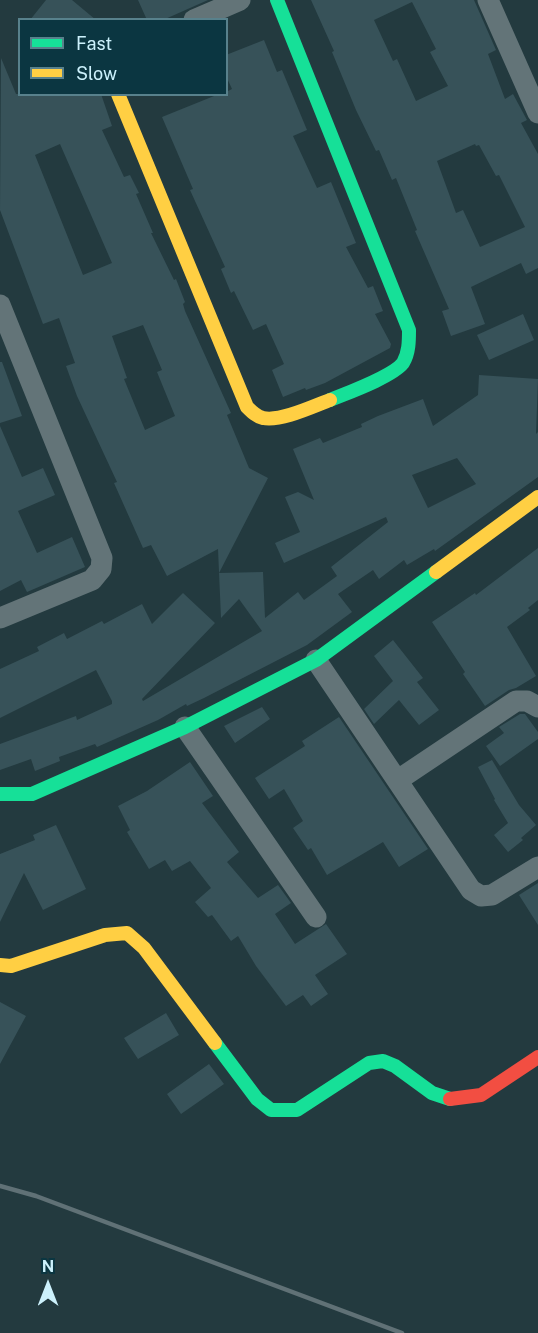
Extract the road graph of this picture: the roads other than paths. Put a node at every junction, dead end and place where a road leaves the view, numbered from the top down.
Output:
1 (240, 0) edge
2 (277, 0) edge
3 (488, 0) edge
4 (199, 18) edge
5 (119, 96) edge
6 (538, 112) edge
7 (0, 305) edge
8 (538, 497) edge
9 (0, 618) edge
10 (316, 660) junction
11 (538, 707) edge
12 (185, 727) junction
13 (398, 780) junction
14 (0, 795) edge
15 (538, 867) edge
16 (316, 917) dead end
17 (0, 965) edge
18 (538, 1057) edge

1 - 4 street
2 - 5 street
3 - 6 street
7 - 9 street
8 - 10 street
10 - 12 street
10 - 13 street
11 - 13 street
12 - 14 street
12 - 16 street
13 - 15 street
17 - 18 street

